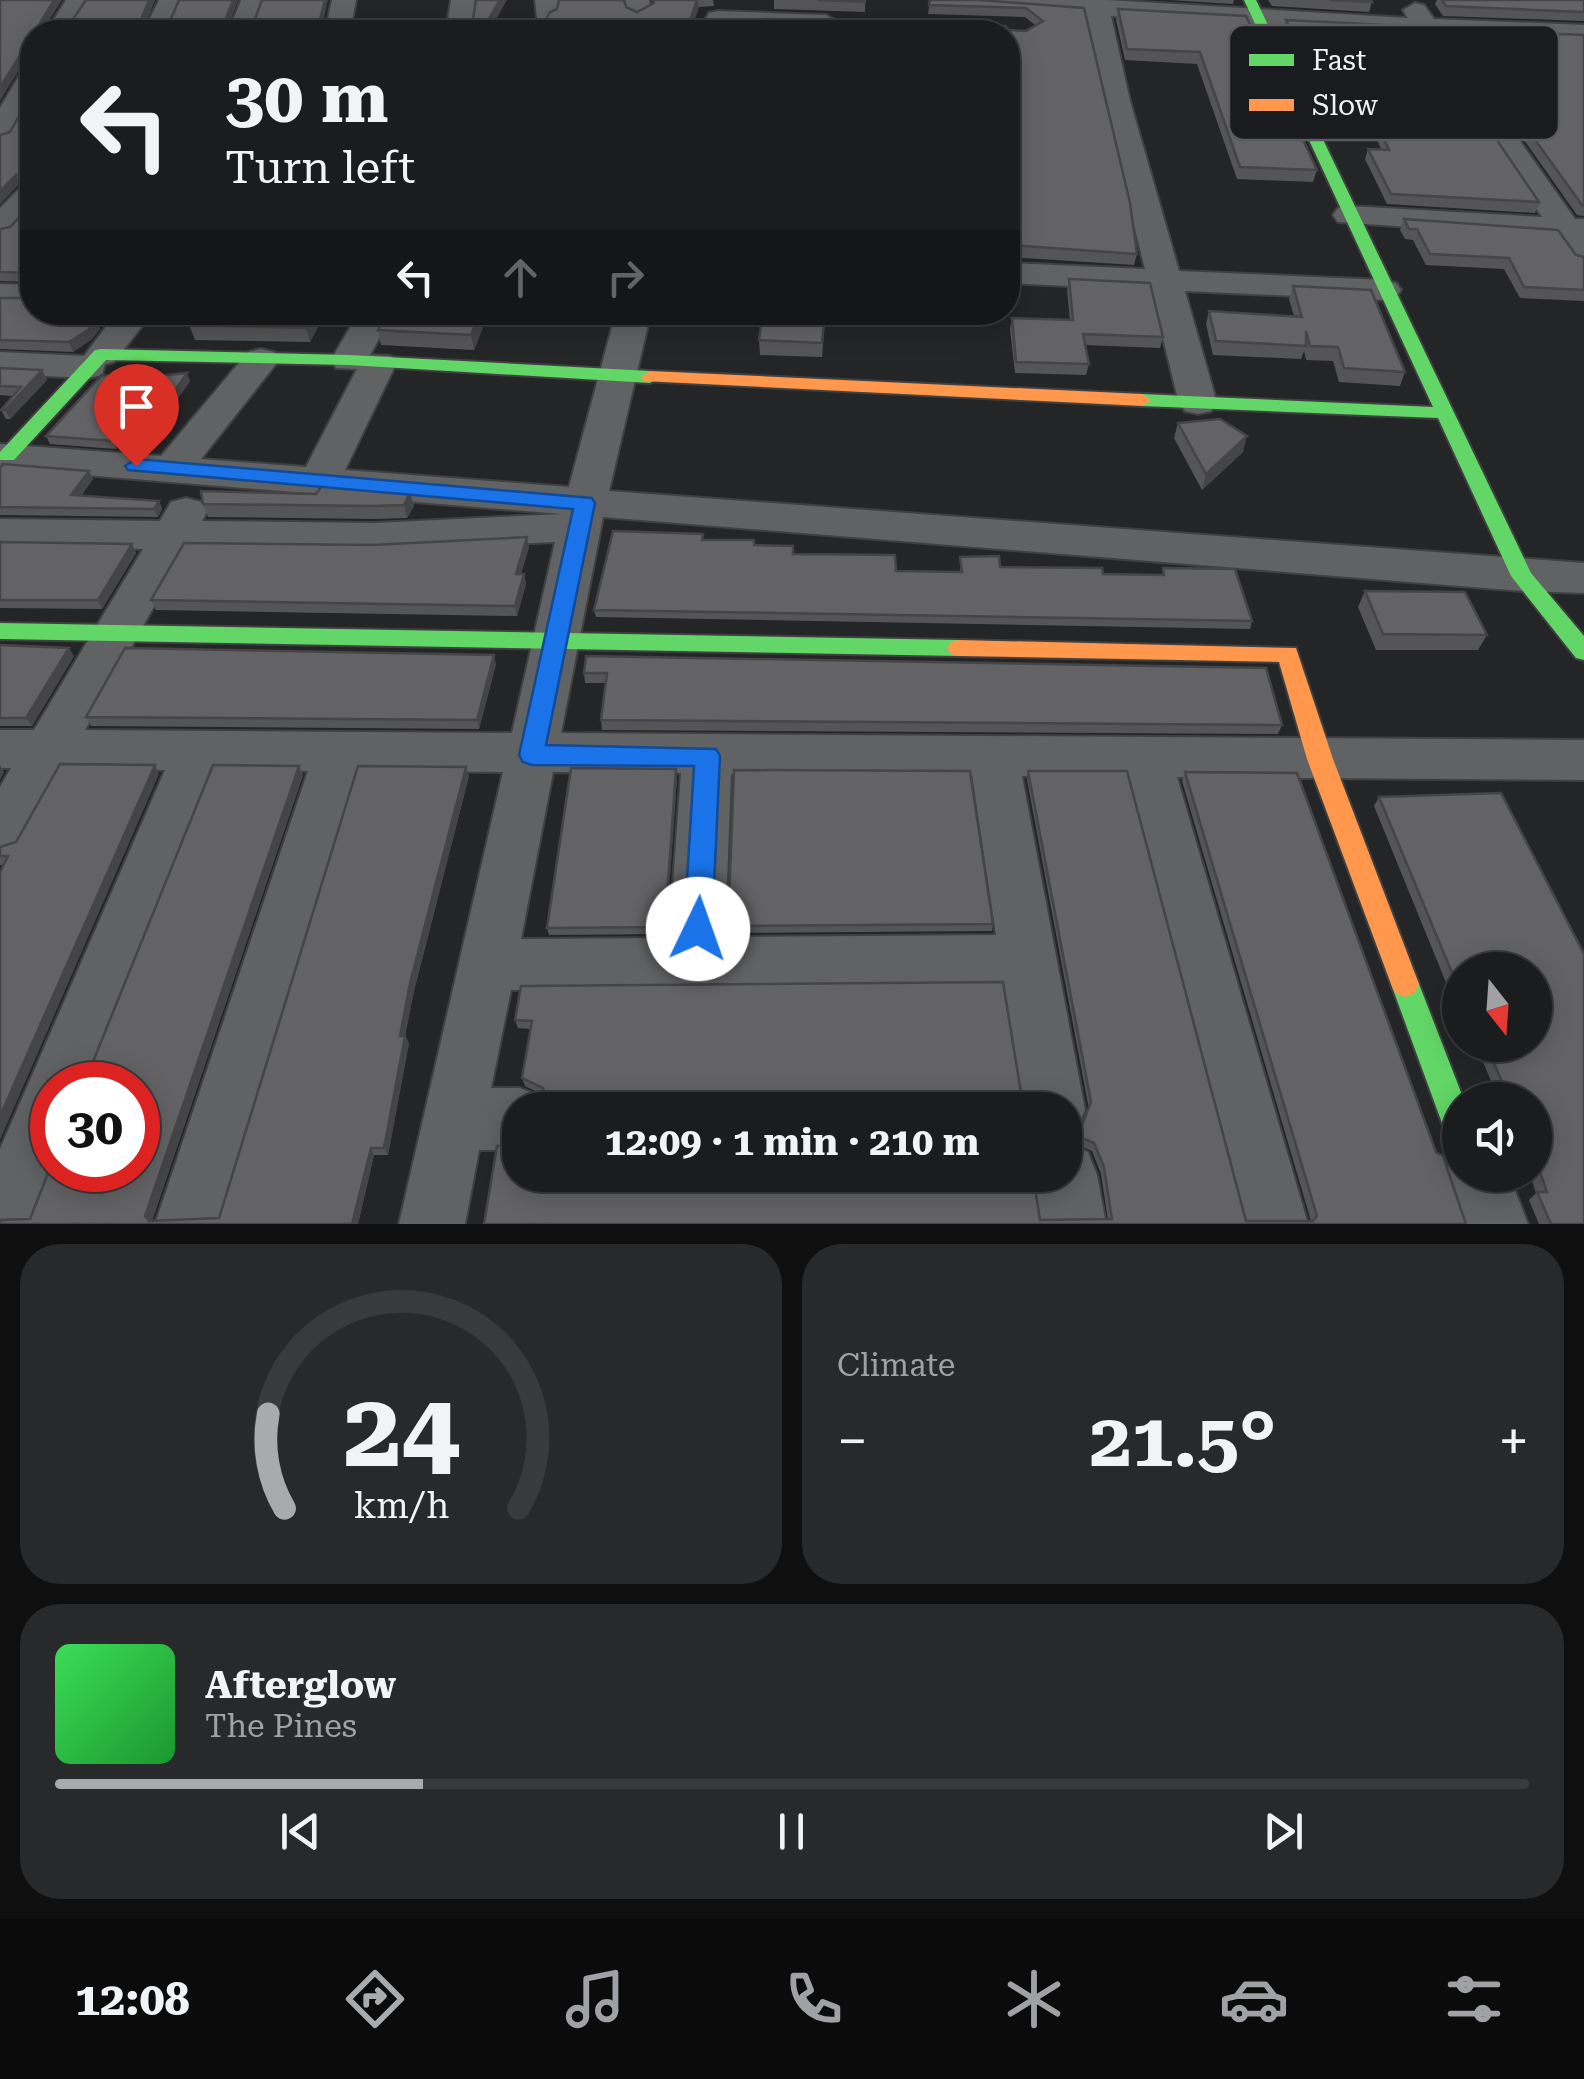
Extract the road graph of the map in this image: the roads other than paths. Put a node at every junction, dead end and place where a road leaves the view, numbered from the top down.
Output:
1 (981, 0) edge
2 (1408, 0) edge
3 (1489, 0) edge
4 (1253, 9) edge
5 (1098, 14) edge
6 (716, 17) edge
7 (781, 20) edge
8 (1415, 25) edge
9 (1424, 25) edge
10 (1509, 25) edge
11 (1059, 30) edge
12 (1559, 32) edge
13 (1584, 34) edge
14 (1313, 140) edge
15 (1509, 140) edge
16 (20, 206) edge
17 (1348, 215) junction
18 (0, 226) edge
19 (1574, 228) edge
20 (1584, 255) edge
21 (1020, 273) edge
22 (1168, 278) junction
23 (1384, 290) junction
24 (125, 325) edge
25 (374, 325) edge
26 (631, 325) edge
27 (95, 360) junction
28 (261, 360) junction
29 (364, 362) junction
30 (0, 363) edge
31 (618, 374) junction
32 (1198, 403) junction
33 (1444, 413) junction
34 (3, 456) edge
35 (190, 470) junction
36 (319, 482) junction
37 (582, 515) junction
38 (174, 532) junction
39 (0, 533) edge
40 (1522, 576) junction
41 (1584, 578) edge
42 (0, 631) edge
43 (114, 633) junction
44 (556, 638) junction
45 (1584, 652) edge
46 (23, 750) edge
47 (198, 751) junction
48 (338, 753) junction
49 (532, 755) junction
50 (707, 756) junction
51 (994, 757) junction
52 (1148, 758) junction
53 (1320, 759) junction
54 (1584, 760) edge
55 (0, 833) edge
56 (1029, 960) junction
57 (696, 964) junction
58 (487, 965) junction
59 (68, 1062) edge
60 (1442, 1083) edge
61 (1051, 1092) edge
62 (454, 1119) junction
63 (502, 1119) edge
64 (30, 1152) edge
65 (1068, 1192) edge
66 (1483, 1192) edge
67 (0, 1224) edge
68 (188, 1224) edge
69 (432, 1224) edge
70 (1073, 1224) edge
71 (1275, 1224) edge
72 (1495, 1224) edge

1 - 5 street
2 - 9 street
3 - 10 street
4 - 5 street
4 - 8 street
5 - 11 street
5 - 22 street
6 - 7 street
12 - 13 street
14 - 17 street
15 - 19 street
16 - 18 street
17 - 19 street
17 - 23 street
19 - 20 street
21 - 22 street
22 - 23 street
22 - 32 street
23 - 33 street
24 - 27 street
25 - 29 street
26 - 31 street
27 - 28 street
27 - 30 street
27 - 34 street
28 - 29 street
28 - 35 street
29 - 31 street
29 - 36 street
31 - 32 street
31 - 37 street
32 - 33 street
33 - 40 street
34 - 35 street
35 - 36 street
35 - 38 street
36 - 37 street
37 - 38 street
37 - 40 street
37 - 44 street
38 - 39 street
38 - 43 street
40 - 41 street
40 - 45 street
42 - 43 street
43 - 44 street
43 - 46 street
44 - 49 street
44 - 53 street
46 - 47 street
46 - 55 street
47 - 48 street
47 - 59 street
48 - 49 street
48 - 68 street
49 - 50 street
49 - 58 street
50 - 51 street
50 - 57 street
51 - 52 street
51 - 56 street
52 - 53 street
52 - 71 street
53 - 54 street
53 - 60 street
56 - 57 street
56 - 61 street
57 - 58 street
58 - 62 street
62 - 63 street
62 - 69 street
64 - 67 street
65 - 70 street
66 - 72 street

